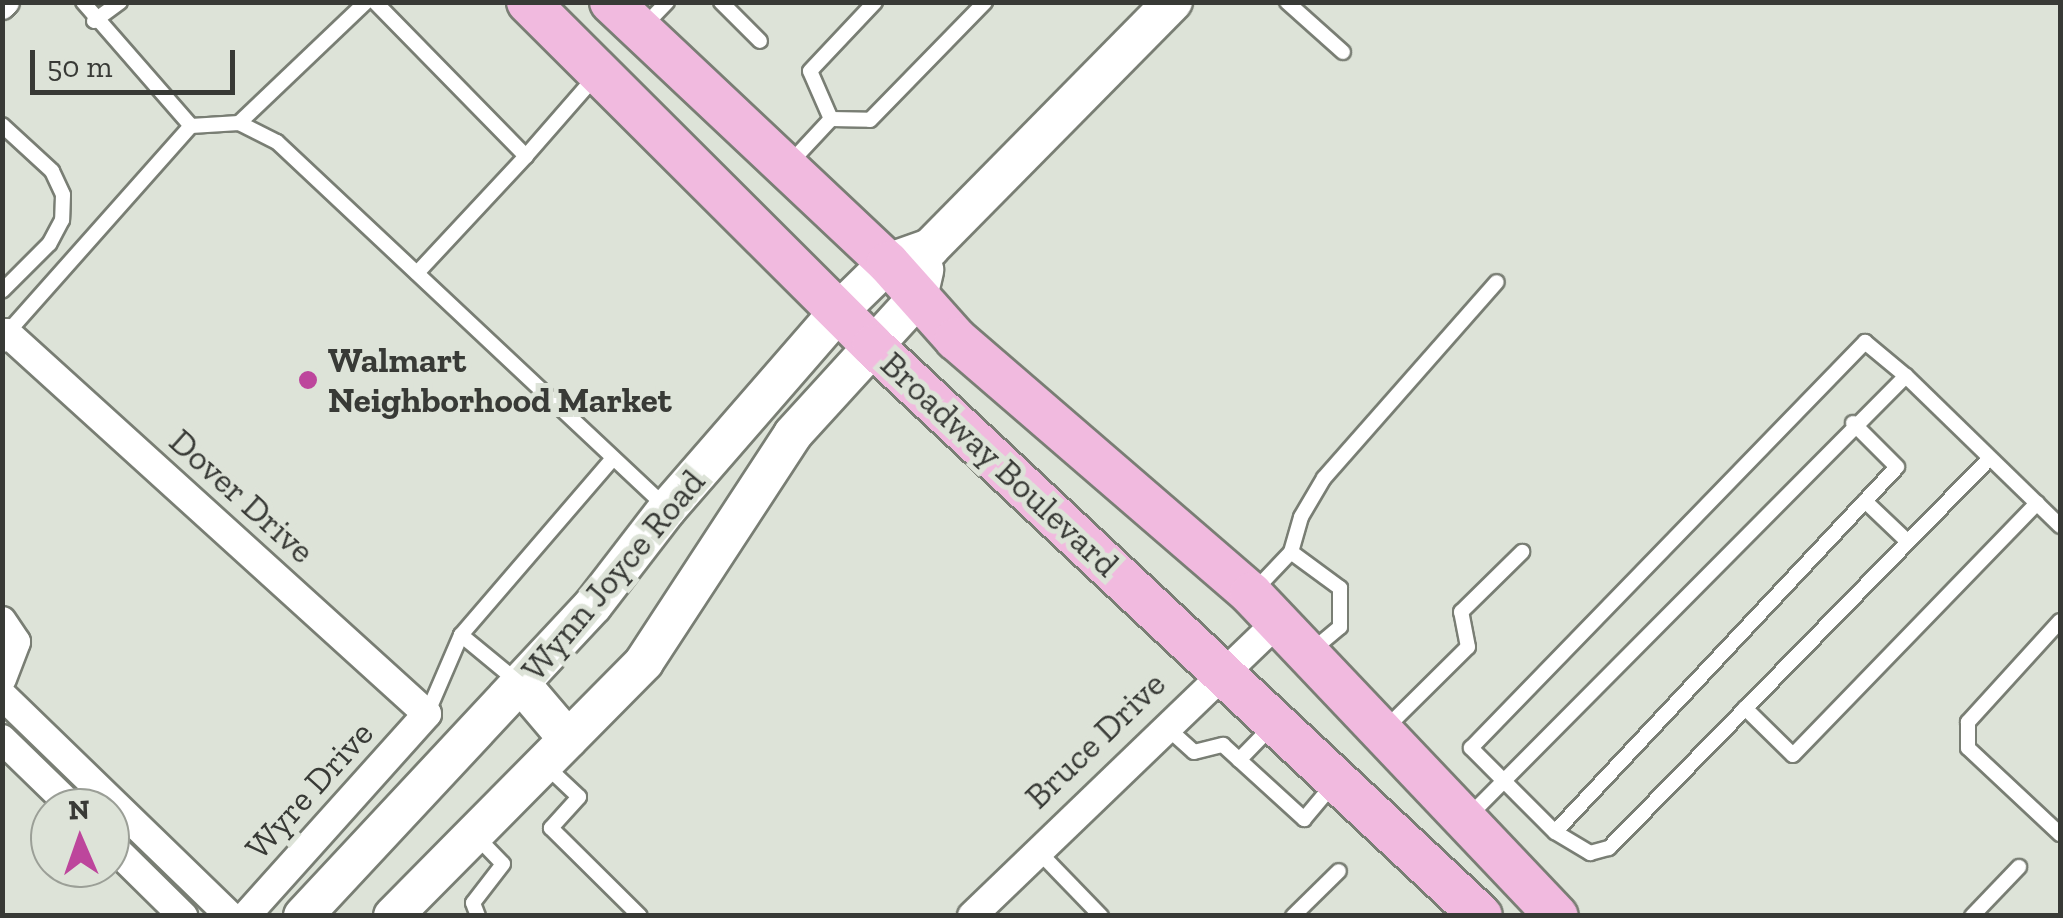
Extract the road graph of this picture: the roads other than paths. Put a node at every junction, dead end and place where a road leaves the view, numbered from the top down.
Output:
1 (83, 2) edge
2 (120, 2) edge
3 (366, 2) edge
4 (375, 2) edge
5 (528, 2) edge
6 (721, 2) edge
7 (875, 2) edge
8 (984, 2) edge
9 (1173, 2) edge
10 (1287, 2) edge
11 (640, 12) edge
12 (94, 21) junction
13 (760, 41) dead end
14 (1343, 52) dead end
15 (599, 72) junction
16 (830, 119) junction
17 (240, 123) junction
18 (2, 126) edge
19 (191, 126) junction
20 (526, 156) junction
21 (786, 168) junction
22 (930, 248) junction
23 (888, 263) junction
24 (417, 273) junction
25 (1497, 282) dead end
26 (2, 291) edge
27 (918, 297) junction
28 (841, 309) junction
29 (5, 336) edge
30 (873, 346) junction
31 (1906, 376) junction
32 (1853, 423) junction
33 (614, 458) junction
34 (1990, 458) junction
35 (1864, 501) junction
36 (2037, 503) junction
37 (667, 508) junction
38 (2060, 526) edge
39 (1908, 542) junction
40 (1291, 552) junction
41 (1522, 552) dead end
42 (1263, 608) junction
43 (2, 620) edge
44 (2060, 621) edge
45 (462, 635) junction
46 (1310, 652) junction
47 (1221, 669) junction
48 (2, 678) edge
49 (522, 685) junction
50 (2, 695) edge
51 (1745, 708) junction
52 (428, 714) junction
53 (1276, 722) junction
54 (1164, 725) junction
55 (1384, 730) junction
56 (2, 739) edge
57 (556, 752) junction
58 (1239, 760) junction
59 (1338, 779) junction
60 (1506, 781) junction
61 (52, 788) edge
62 (87, 788) edge
63 (1467, 819) junction
64 (130, 828) edge
65 (473, 832) junction
66 (1556, 832) junction
67 (2060, 834) edge
68 (1036, 850) junction
69 (130, 864) edge
70 (2019, 867) dead end
71 (1339, 872) dead end
72 (183, 916) edge
73 (230, 916) edge
74 (246, 916) edge
75 (304, 916) edge
76 (393, 916) edge
77 (478, 916) edge
78 (640, 916) edge
79 (972, 916) edge
80 (1101, 916) edge
81 (1293, 916) edge
82 (1481, 916) edge
83 (1557, 916) edge
84 (1972, 916) edge

1 - 12 lane
2 - 12 lane
3 - 17 lane
4 - 20 lane
5 - 15 main road, Broadway Boulevard
6 - 13 lane
7 - 16 lane
8 - 16 lane
9 - 22 main road, Wynn Joyce Road
10 - 14 lane
11 - 15 main road
11 - 21 main road, Broadway Boulevard
12 - 19 lane
15 - 20 lane
15 - 28 main road, Broadway Boulevard
16 - 21 lane
17 - 19 lane
17 - 24 lane
18 - 26 lane
19 - 29 lane
20 - 24 lane
21 - 23 main road, Broadway Boulevard
22 - 23 main road, Wynn Joyce Road
22 - 27 main road, Wynn Joyce Road
23 - 27 main road, Broadway Boulevard
23 - 28 main road, Wynn Joyce Road
24 - 33 lane
25 - 40 lane
27 - 30 main road, Wynn Joyce Road
27 - 42 main road, Broadway Boulevard
28 - 30 main road, Broadway Boulevard
28 - 37 main road, Wynn Joyce Road
29 - 52 street, Dover Drive
30 - 47 main road, Broadway Boulevard
30 - 57 main road, Wynn Joyce Road
31 - 32 lane
31 - 34 lane
31 - 60 lane
32 - 35 lane
32 - 60 lane
33 - 37 lane
33 - 45 lane
34 - 36 lane
34 - 39 lane
35 - 39 lane
35 - 66 lane
36 - 38 lane
36 - 51 lane
37 - 49 main road, Wynn Joyce Road
39 - 51 lane
40 - 42 lane
40 - 46 lane
41 - 55 lane
42 - 46 main road, Broadway Boulevard
42 - 47 street, Bruce Drive
43 - 48 street
44 - 67 lane
45 - 49 lane
45 - 52 lane
46 - 55 main road, Broadway Boulevard
47 - 53 main road, Broadway Boulevard
47 - 54 street, Bruce Drive
49 - 57 main road
49 - 75 main road, Wynn Joyce Road
50 - 62 street
51 - 66 lane
52 - 74 street, Wyre Drive
53 - 58 lane
53 - 59 main road, Broadway Boulevard
54 - 58 lane
54 - 68 street, Bruce Drive
55 - 63 main road, Broadway Boulevard
56 - 61 street
57 - 65 main road, Wynn Joyce Road
57 - 78 lane
58 - 59 lane
59 - 82 main road, Broadway Boulevard
60 - 63 lane
60 - 66 lane
63 - 83 main road, Broadway Boulevard
64 - 73 street
65 - 76 main road, Wynn Joyce Road
65 - 77 lane
68 - 79 street, Bruce Drive
68 - 80 lane
69 - 72 street
70 - 84 lane
71 - 81 lane

